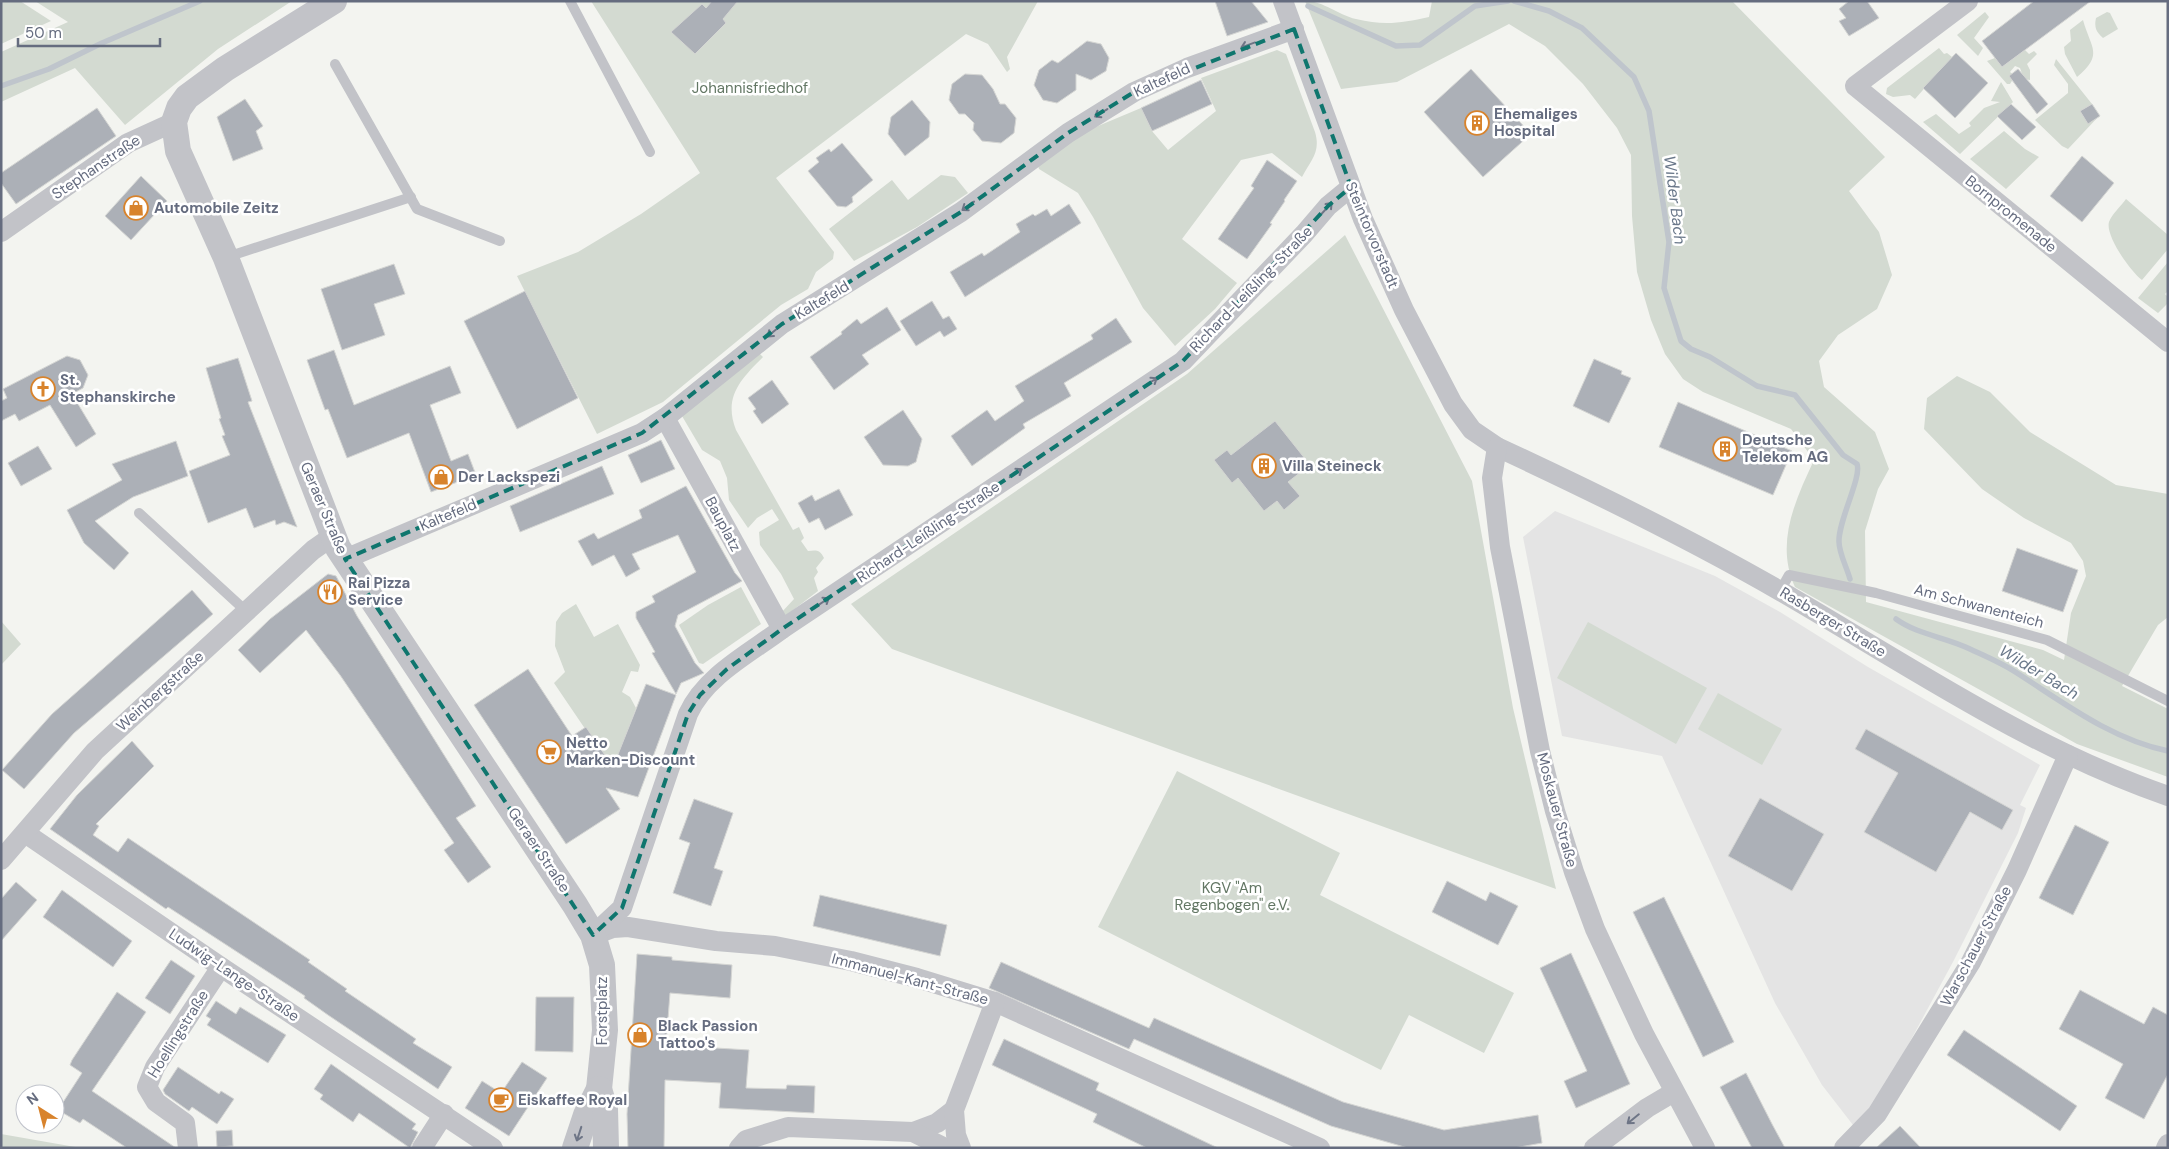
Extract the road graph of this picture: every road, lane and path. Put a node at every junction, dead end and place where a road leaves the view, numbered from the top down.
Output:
1 (334, 1) edge
2 (570, 1) edge
3 (1968, 1) edge
4 (1289, 16) edge
5 (335, 64) dead end
6 (174, 122) junction
7 (650, 152) dead end
8 (1351, 187) junction
9 (411, 197) junction
10 (1, 232) edge
11 (500, 241) dead end
12 (226, 258) junction
13 (2168, 342) edge
14 (665, 418) junction
15 (1497, 447) junction
16 (139, 513) dead end
17 (333, 536) junction
18 (345, 560) junction
19 (1780, 591) junction
20 (247, 612) junction
21 (782, 629) junction
22 (2168, 701) edge
23 (2068, 755) junction
24 (2168, 796) edge
25 (25, 833) junction
26 (1, 860) edge
27 (593, 935) junction
28 (221, 967) junction
29 (995, 1002) junction
30 (599, 1089) junction
31 (1674, 1092) junction
32 (954, 1110) junction
33 (444, 1114) junction
34 (913, 1132) junction
35 (2168, 1144) edge
36 (188, 1148) edge
37 (422, 1148) edge
38 (493, 1148) edge
39 (575, 1148) edge
40 (606, 1148) edge
41 (739, 1148) edge
42 (945, 1148) edge
43 (961, 1148) edge
44 (1320, 1148) edge
45 (1594, 1148) edge
46 (1705, 1148) edge
47 (1844, 1148) edge
48 (2166, 1148) edge

1 - 6 street
2 - 7 lane
3 - 13 street, Bornpromenade
4 - 8 street, Steintorvorstadt
4 -> 14 street, Kaltefeld
5 - 9 lane
6 - 10 street, Stephanstraße
6 - 12 street, Geraer Straße
8 - 15 street, Steintorvorstadt
21 -> 8 street, Richard-Leißling-Straße
9 - 11 lane
9 - 12 lane
12 - 17 street, Geraer Straße
14 - 18 street, Kaltefeld
14 - 21 street, Bauplatz
15 - 19 street, Rasberger Straße
15 - 31 street, Moskauer Straße
16 - 20 lane
17 - 18 street, Geraer Straße
17 - 20 street, Weinbergstraße
18 - 27 street, Geraer Straße
19 - 22 lane, Am Schwanenteich
19 - 23 street, Rasberger Straße
20 - 25 street, Weinbergstraße
21 - 27 street, Richard-Leißling-Straße
23 - 24 street, Rasberger Straße
23 - 47 street, Warschauer Straße
25 - 26 street, Weinbergstraße
25 - 28 street, Ludwig-Lange-Straße
27 - 29 street, Immanuel-Kant-Straße
27 - 30 street, Forstplatz
28 - 33 street, Ludwig-Lange-Straße
28 - 36 street, Hoellingstraße
29 - 32 street
29 - 44 street, Immanuel-Kant-Straße
30 -> 39 street, Forstplatz
30 - 40 street, Forstplatz
31 -> 45 street
31 - 46 street, Moskauer Straße
32 - 34 street
32 - 43 street
33 - 37 street
33 - 38 street, Ludwig-Lange-Straße
34 - 41 street
34 - 42 street
35 - 48 street

